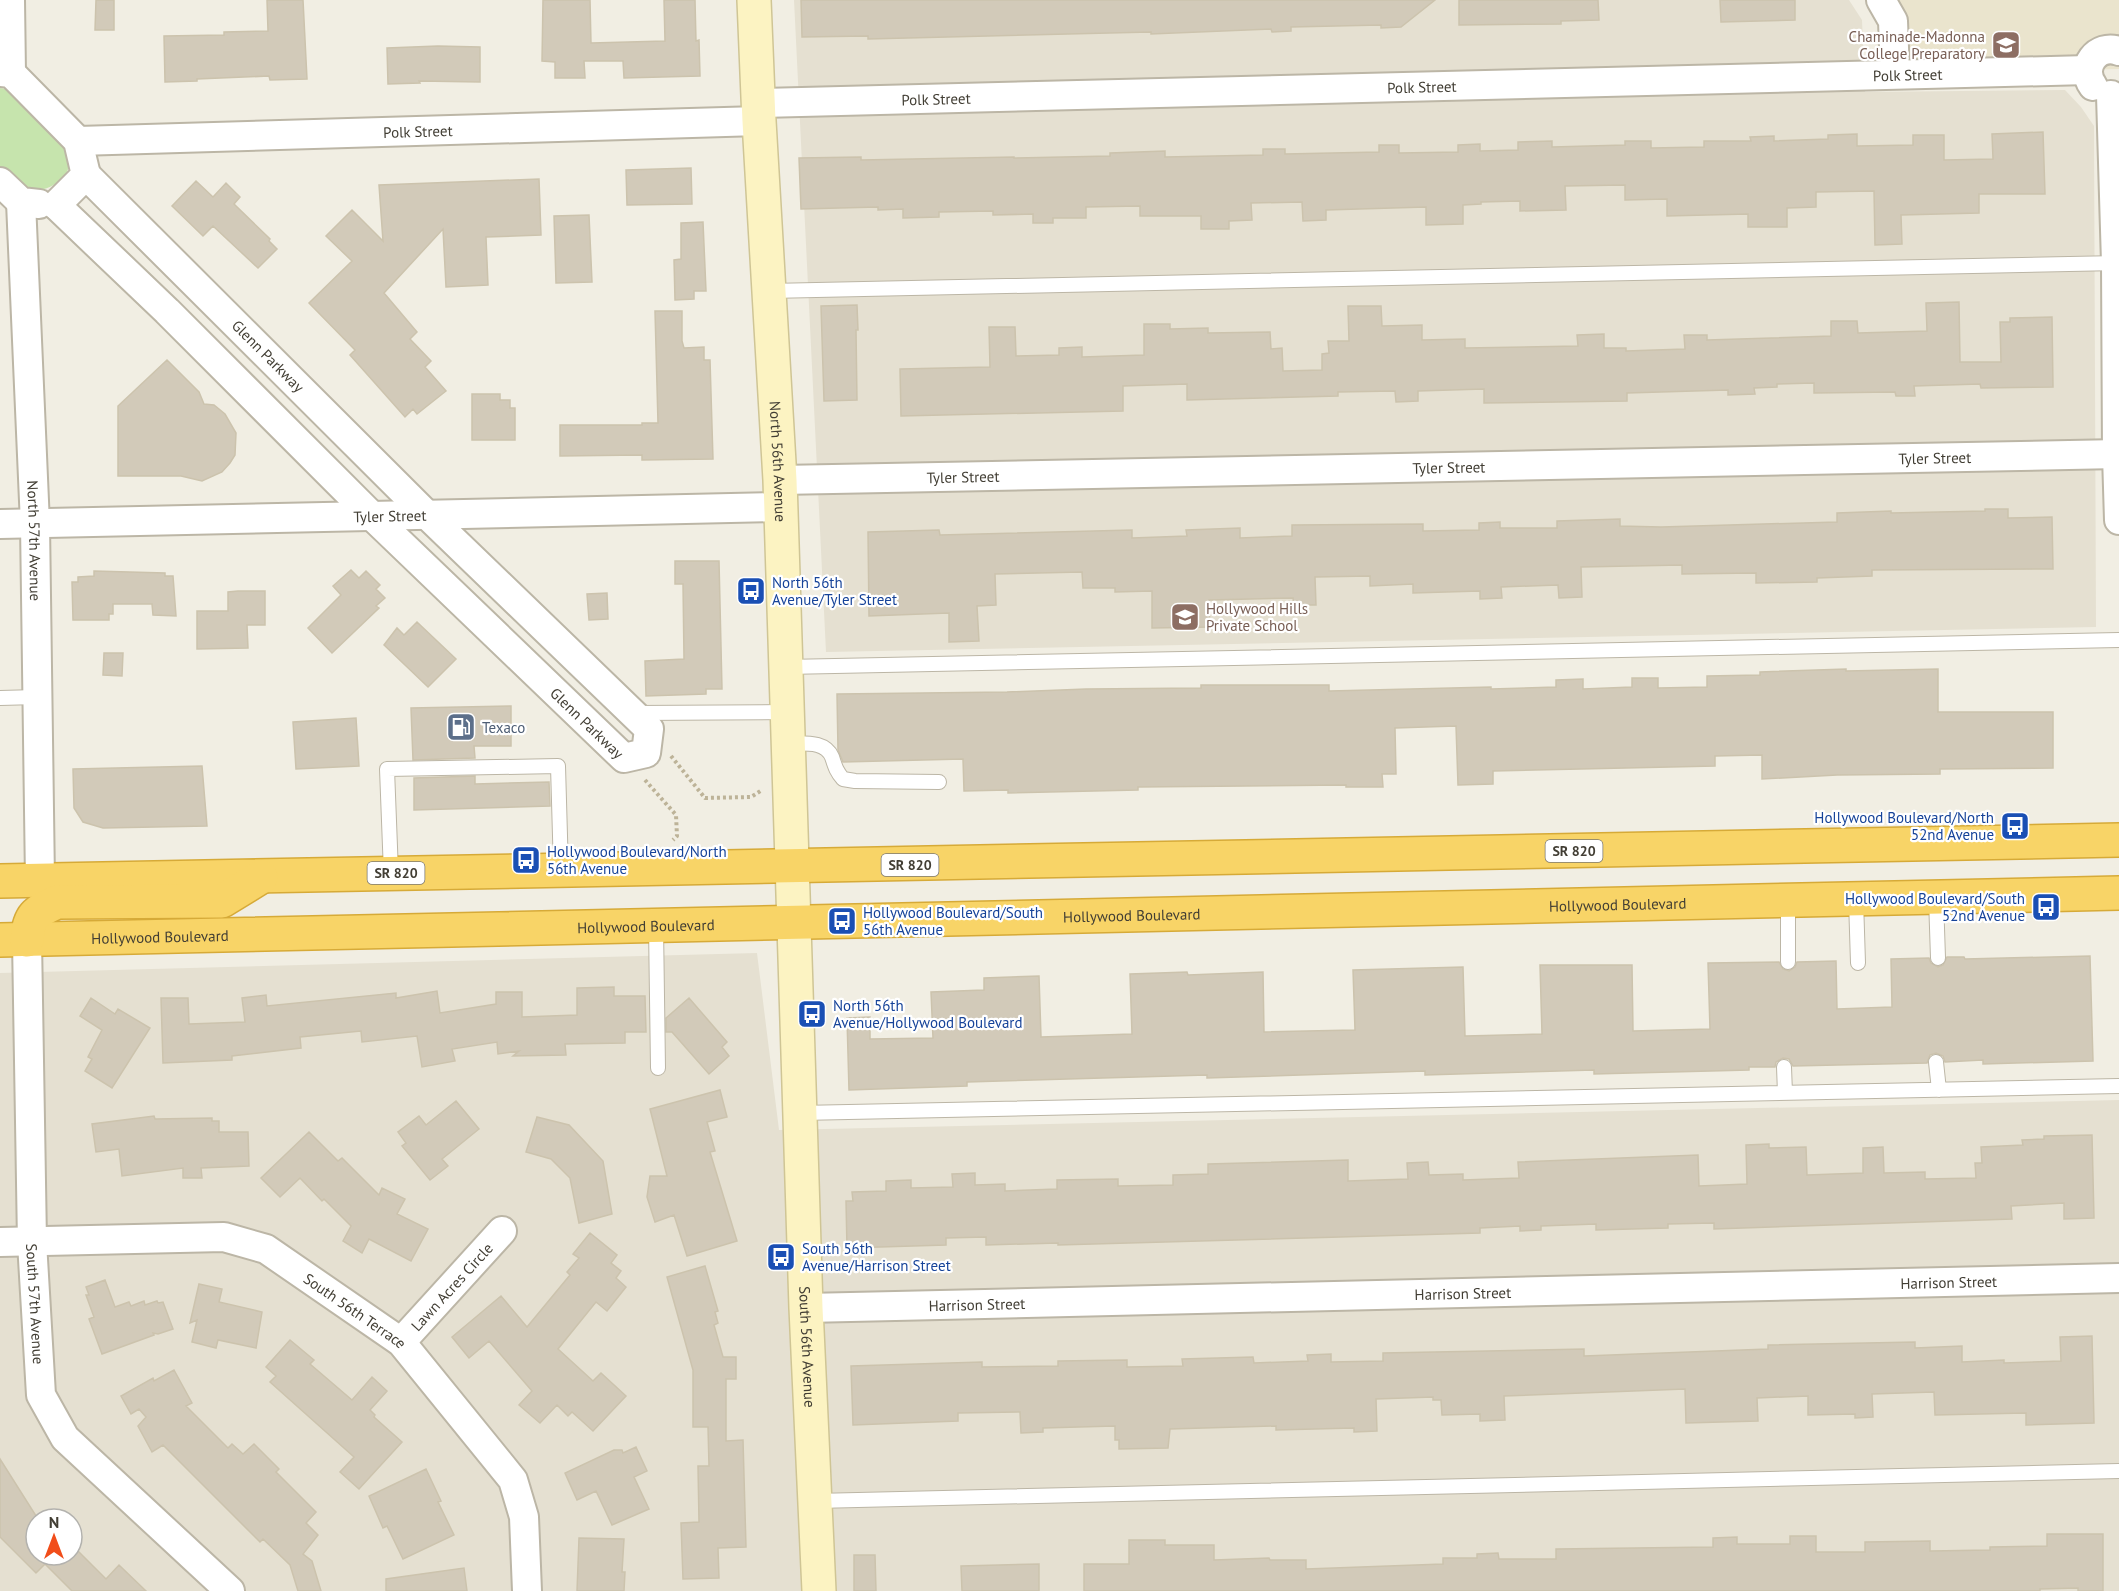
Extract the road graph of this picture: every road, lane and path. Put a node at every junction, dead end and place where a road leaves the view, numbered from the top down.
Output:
1 (10, 0) edge
2 (754, 0) edge
3 (1881, 0) edge
4 (2119, 51) edge
5 (2088, 70) junction
6 (6, 73) edge
7 (1895, 74) junction
8 (2115, 94) edge
9 (758, 112) junction
10 (78, 141) junction
11 (86, 175) junction
12 (0, 182) edge
13 (21, 202) junction
14 (56, 205) junction
15 (2118, 263) edge
16 (769, 291) junction
17 (2118, 454) edge
18 (780, 494) junction
19 (426, 514) junction
20 (371, 515) junction
21 (2119, 520) edge
22 (0, 524) edge
23 (35, 524) junction
24 (2119, 640) edge
25 (786, 667) junction
26 (0, 698) edge
27 (37, 698) junction
28 (640, 721) junction
29 (788, 743) junction
30 (624, 758) junction
31 (939, 782) dead end
32 (2119, 840) edge
33 (791, 867) junction
34 (640, 869) junction
35 (561, 871) junction
36 (392, 873) junction
37 (263, 876) junction
38 (40, 881) junction
39 (0, 882) edge
40 (2119, 893) edge
41 (1936, 898) junction
42 (1856, 900) junction
43 (1788, 902) junction
44 (793, 923) junction
45 (656, 926) junction
46 (14, 940) edge
47 (1938, 958) dead end
48 (1788, 962) dead end
49 (1858, 963) dead end
50 (1936, 1062) dead end
51 (1784, 1067) dead end
52 (658, 1068) dead end
53 (2119, 1086) edge
54 (1939, 1090) junction
55 (1785, 1093) junction
56 (800, 1113) junction
57 (502, 1230) dead end
58 (0, 1242) edge
59 (32, 1242) junction
60 (2119, 1278) edge
61 (806, 1308) junction
62 (400, 1342) junction
63 (2119, 1471) edge
64 (815, 1501) junction
65 (230, 1591) edge
66 (527, 1591) edge
67 (819, 1591) edge

1 - 6 street
2 - 9 street, North 56th Avenue
3 - 7 street
4 - 5 street
5 - 7 street, Polk Street
5 - 8 street
6 - 10 street
7 - 9 street, Polk Street
8 - 15 street
9 - 10 street, Polk Street
9 - 16 street, North 56th Avenue
10 - 11 street
11 - 14 street
11 - 19 street, Glenn Parkway
12 - 13 street
13 - 14 street
13 - 23 street, North 57th Avenue
14 - 20 street, Glenn Parkway
15 - 16 lane
15 - 17 street
16 - 18 street, North 56th Avenue
17 - 18 street, Tyler Street
17 - 21 street
18 - 19 street, Tyler Street
18 - 25 street, North 56th Avenue
19 - 20 street, Tyler Street
19 - 28 street, Glenn Parkway
20 - 23 street, Tyler Street
20 - 30 street, Glenn Parkway
22 - 23 street, Tyler Street
23 - 27 street, North 57th Avenue
24 - 25 lane
25 - 29 street, North 56th Avenue
26 - 27 lane
27 - 38 street, North 57th Avenue
28 - 29 lane
28 - 29 path
28 - 30 street, Glenn Parkway
29 - 31 lane
29 - 33 street, North 56th Avenue
30 - 34 path
32 - 33 highway, SR 820
33 - 34 highway, SR 820
33 - 44 street, North 56th Avenue
34 - 35 highway, SR 820
35 - 36 highway, SR 820
35 - 36 lane
36 - 37 highway, SR 820
37 - 38 highway, SR 820
37 - 46 highway
38 - 39 highway, SR 820
40 - 41 highway, Hollywood Boulevard
41 - 42 highway, Hollywood Boulevard
41 - 47 lane
42 - 43 highway, Hollywood Boulevard
42 - 49 lane
43 - 44 highway, Hollywood Boulevard
43 - 48 lane
44 - 45 highway, Hollywood Boulevard
44 - 56 street, South 56th Avenue
45 - 46 highway, Hollywood Boulevard
45 - 52 lane
46 - 59 street, South 57th Avenue
50 - 54 lane
51 - 55 lane
53 - 54 lane
54 - 55 lane
55 - 56 lane
56 - 61 street, South 56th Avenue
57 - 62 street, Lawn Acres Circle
58 - 59 street
59 - 62 street, South 56th Terrace
59 - 65 street, South 57th Avenue
60 - 61 street, Harrison Street
61 - 64 street, South 56th Avenue
62 - 66 street, South 56th Terrace
63 - 64 lane
64 - 67 street, South 56th Avenue

